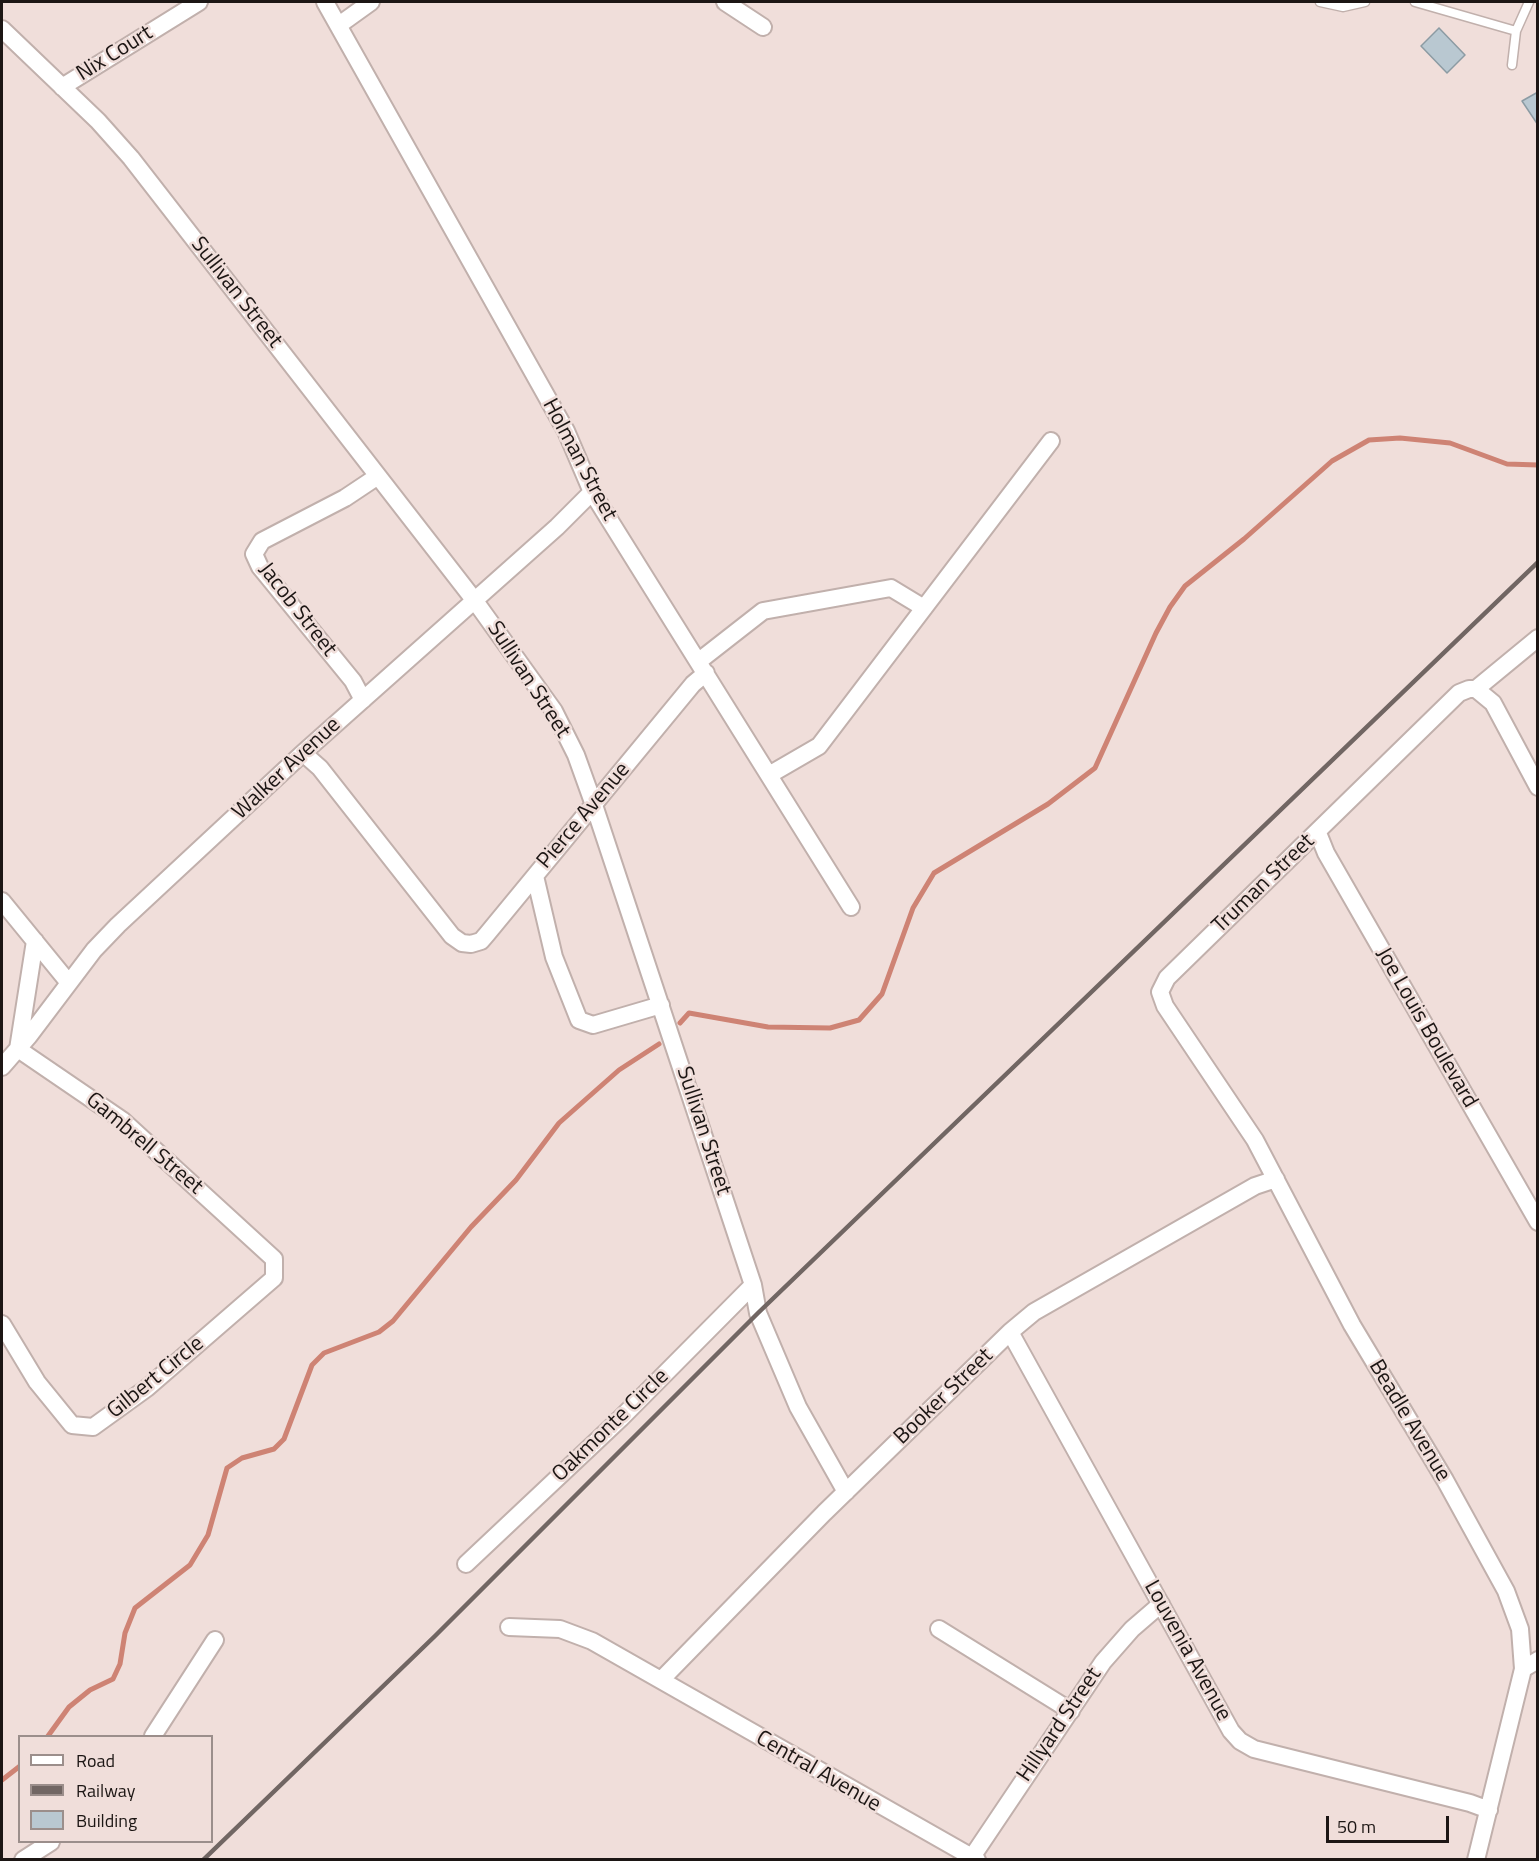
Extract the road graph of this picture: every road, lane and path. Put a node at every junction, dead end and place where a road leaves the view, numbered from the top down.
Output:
1 (199, 2) edge
2 (325, 2) edge
3 (371, 2) edge
4 (725, 2) edge
5 (1320, 2) edge
6 (1365, 2) edge
7 (1415, 2) edge
8 (1529, 2) edge
9 (339, 25) junction
10 (763, 27) dead end
11 (2, 29) edge
12 (1516, 32) junction
13 (1512, 65) dead end
14 (62, 87) junction
15 (1051, 441) dead end
16 (378, 476) junction
17 (592, 492) junction
18 (475, 601) junction
19 (924, 608) junction
20 (1538, 638) edge
21 (702, 667) junction
22 (1476, 689) junction
23 (363, 699) junction
24 (303, 753) junction
25 (769, 775) junction
26 (1538, 787) edge
27 (594, 805) junction
28 (1318, 833) junction
29 (535, 876) junction
30 (2, 901) edge
31 (851, 907) dead end
32 (35, 941) junction
33 (69, 983) junction
34 (661, 1005) junction
35 (18, 1049) junction
36 (2, 1066) edge
37 (1276, 1179) junction
38 (1538, 1222) edge
39 (263, 1248) joint
40 (753, 1285) junction
41 (2, 1324) edge
42 (1010, 1332) junction
43 (846, 1492) junction
44 (466, 1564) dead end
45 (1161, 1604) junction
46 (509, 1627) dead end
47 (939, 1629) dead end
48 (215, 1640) dead end
49 (1530, 1664) edge
50 (661, 1680) junction
51 (1071, 1711) junction
52 (154, 1735) edge
53 (1489, 1810) junction
54 (49, 1843) edge
55 (975, 1858) edge
56 (23, 1860) edge
57 (1476, 1860) edge

1 - 14 street, Nix Court
2 - 9 street, Holman Street
3 - 9 street
4 - 10 street
5 - 6 lane
7 - 12 lane
8 - 12 lane
9 - 17 street, Holman Street
11 - 14 street, Sullivan Street
12 - 13 lane
14 - 16 street, Sullivan Street
15 - 19 street
16 - 18 street, Sullivan Street
16 - 23 street, Jacob Street
17 - 18 street, Walker Avenue
17 - 21 street, Holman Street
18 - 23 street, Walker Avenue
18 - 27 street, Sullivan Street
19 - 21 street, Pierce Avenue
19 - 25 street
20 - 22 street, Truman Street
21 - 25 street, Holman Street
21 - 27 street, Pierce Avenue
22 - 26 street
22 - 28 street, Truman Street
23 - 24 street, Walker Avenue
24 - 29 street, Pierce Avenue
24 - 33 street, Walker Avenue
25 - 31 street, Holman Street
27 - 29 street, Pierce Avenue
27 - 34 street, Sullivan Street
28 - 37 street, Truman Street
28 - 38 street, Joe Louis Boulevard
29 - 34 street
30 - 32 street
32 - 33 street
32 - 35 street
33 - 35 street, Walker Avenue
34 - 40 street, Sullivan Street
35 - 36 street, Walker Avenue
35 - 39 street, Gambrell Street
37 - 42 street, Booker Street
37 - 49 street, Beadle Avenue
39 - 41 street, Gilbert Circle
40 - 43 street, Sullivan Street
40 - 44 street, Oakmonte Circle
42 - 43 street, Booker Street
42 - 45 street, Louvenia Avenue
43 - 50 street, Booker Street
45 - 51 street, Hillyard Street
45 - 53 street, Louvenia Avenue
46 - 50 street, Central Avenue
47 - 51 street
48 - 52 street
49 - 53 street, Beadle Avenue
50 - 55 street, Central Avenue
51 - 55 street, Hillyard Street
53 - 57 street, Beadle Avenue
54 - 56 street

